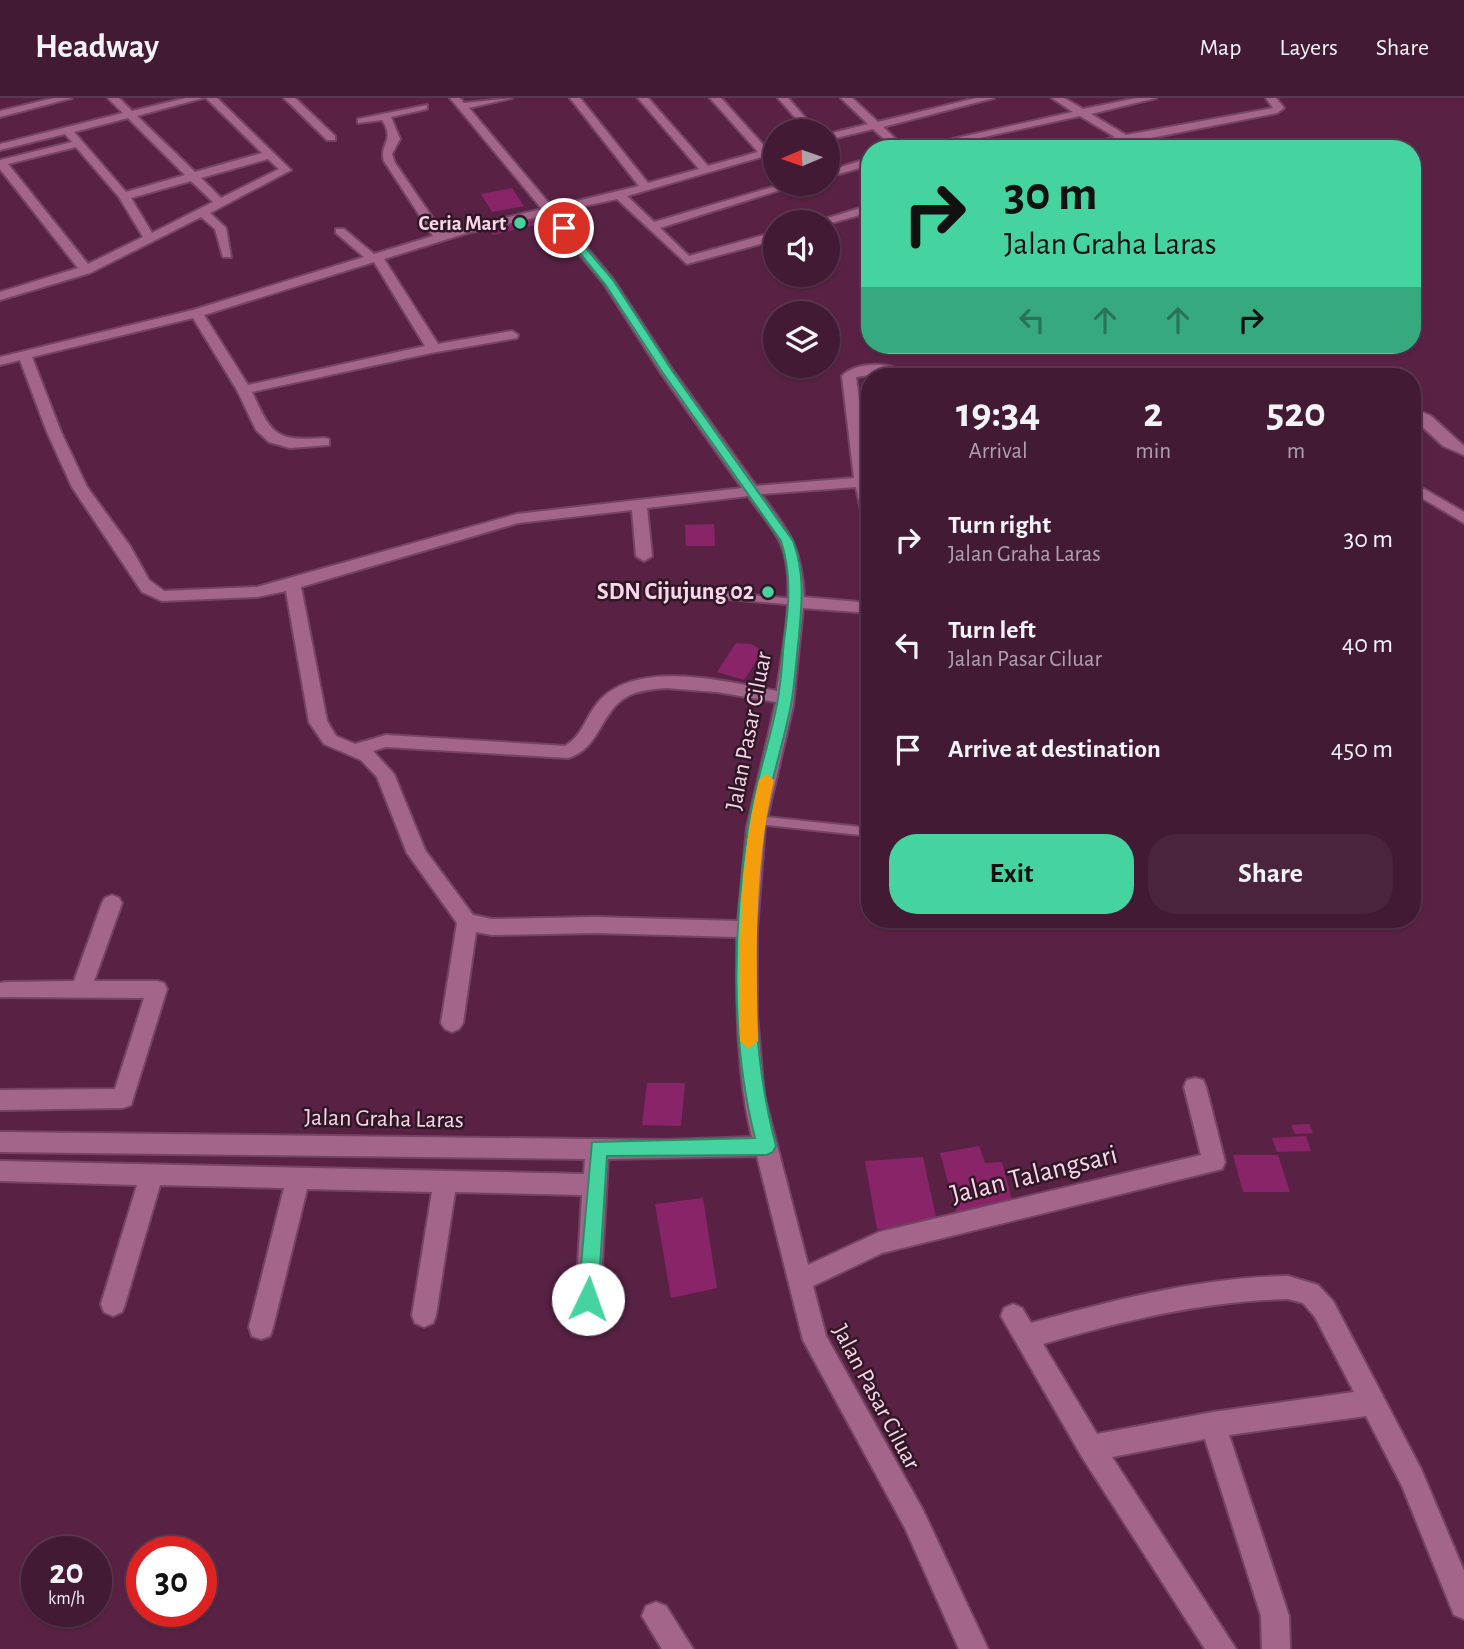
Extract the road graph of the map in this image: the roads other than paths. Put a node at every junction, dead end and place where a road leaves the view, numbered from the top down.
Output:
1 (66, 98) edge
2 (113, 98) edge
3 (198, 98) edge
4 (211, 98) edge
5 (289, 98) edge
6 (507, 98) edge
7 (575, 98) edge
8 (643, 98) edge
9 (715, 98) edge
10 (783, 98) edge
11 (846, 98) edge
12 (985, 98) edge
13 (1056, 98) edge
14 (1151, 98) edge
15 (1271, 98) edge
16 (460, 102) edge
17 (423, 107) dead end
18 (1079, 111) junction
19 (130, 113) junction
20 (0, 114) edge
21 (384, 115) junction
22 (801, 119) edge
23 (362, 121) dead end
24 (872, 124) junction
25 (67, 130) junction
26 (840, 133) edge
27 (331, 138) dead end
28 (1124, 138) junction
29 (891, 140) edge
30 (952, 140) edge
31 (1116, 140) edge
32 (77, 144) junction
33 (763, 145) edge
34 (0, 147) edge
35 (272, 154) junction
36 (763, 154) edge
37 (1, 163) edge
38 (861, 164) edge
39 (706, 170) junction
40 (840, 170) edge
41 (194, 176) junction
42 (646, 188) junction
43 (763, 193) edge
44 (619, 195) junction
45 (124, 196) junction
46 (220, 203) junction
47 (549, 210) junction
48 (861, 211) edge
49 (202, 212) junction
50 (840, 217) edge
51 (651, 227) junction
52 (340, 231) dead end
53 (440, 237) junction
54 (149, 238) junction
55 (763, 239) edge
56 (227, 254) dead end
57 (375, 258) junction
58 (86, 270) junction
59 (0, 296) edge
60 (197, 313) junction
61 (512, 335) dead end
62 (431, 349) junction
63 (25, 356) junction
64 (0, 361) edge
65 (861, 372) edge
66 (244, 390) junction
67 (1421, 416) edge
68 (324, 442) dead end
69 (1464, 451) edge
70 (861, 474) edge
71 (861, 482) edge
72 (1421, 492) edge
73 (753, 493) junction
74 (639, 506) junction
75 (1464, 518) edge
76 (645, 555) dead end
77 (293, 584) junction
78 (666, 591) dead end
79 (796, 602) junction
80 (861, 607) edge
81 (785, 698) junction
82 (355, 750) junction
83 (757, 820) junction
84 (861, 831) edge
85 (112, 903) dead end
86 (467, 922) junction
87 (747, 929) junction
88 (5, 990) dead end
89 (81, 990) junction
90 (453, 1023) dead end
91 (1195, 1087) dead end
92 (0, 1100) edge
93 (0, 1142) edge
94 (767, 1146) junction
95 (598, 1148) junction
96 (152, 1174) junction
97 (298, 1177) junction
98 (3, 1178) edge
99 (445, 1180) junction
100 (594, 1185) junction
101 (799, 1281) junction
102 (588, 1299) dead end
103 (113, 1304) dead end
104 (424, 1315) dead end
105 (261, 1327) dead end
106 (1371, 1402) junction
107 (1213, 1425) junction
108 (1091, 1448) junction
109 (1464, 1605) edge
110 (656, 1616) dead end
111 (679, 1649) edge
112 (974, 1649) edge
113 (1222, 1649) edge
114 (1276, 1649) edge

1 - 20 street
2 - 19 street
3 - 19 street
4 - 35 street
5 - 27 street
6 - 16 street
7 - 42 street
8 - 39 street
9 - 33 street
10 - 22 street
11 - 24 street
12 - 24 street
13 - 18 street
14 - 18 street
15 - 28 street
16 - 47 street, Jalan Pasar Ciluar
17 - 21 street
18 - 28 street
18 - 30 street
19 - 25 street
19 - 41 street
21 - 23 street
21 - 53 street
24 - 26 street
24 - 29 street
25 - 32 street
25 - 34 street
28 - 31 street
32 - 37 street
32 - 45 street
35 - 41 street
35 - 46 street
36 - 39 street
37 - 58 street
38 - 40 street
39 - 42 street
41 - 45 street
41 - 46 street
42 - 44 street
43 - 51 street
44 - 47 street
44 - 51 street
45 - 54 street
46 - 49 street
47 - 53 street
47 - 73 street, Jalan Pasar Ciluar
48 - 50 street
49 - 54 street
49 - 56 street
51 - 55 street
52 - 57 street
53 - 57 street
54 - 58 street
57 - 60 street
57 - 62 street
58 - 59 street
60 - 63 street
60 - 66 street
61 - 62 street
62 - 66 street
63 - 64 street
63 - 77 street
65 - 70 street
66 - 68 street
67 - 69 street
71 - 73 street
72 - 75 street
73 - 74 street
73 - 79 street, Jalan Pasar Ciluar
74 - 76 street
74 - 77 street
77 - 82 street
78 - 79 lane
79 - 80 street
79 - 81 street, Jalan Pasar Ciluar
81 - 82 street
81 - 83 street, Jalan Pasar Ciluar
82 - 86 street
83 - 84 lane
83 - 87 street, Jalan Pasar Ciluar
85 - 89 street
86 - 87 street
86 - 90 street
87 - 94 street, Jalan Pasar Ciluar
88 - 89 street
89 - 92 street
91 - 101 street, Jalan Talangsari
93 - 95 street, Jalan Graha Laras
94 - 95 street, Jalan Graha Laras
94 - 101 street, Jalan Pasar Ciluar
95 - 100 street
96 - 97 street
96 - 98 street
96 - 103 street
97 - 99 street
97 - 105 street
99 - 100 street
99 - 104 street
100 - 102 street
101 - 112 street, Jalan Pasar Ciluar
106 - 107 street
106 - 108 street
106 - 109 street
107 - 108 street
107 - 114 street
108 - 113 street
110 - 111 street

